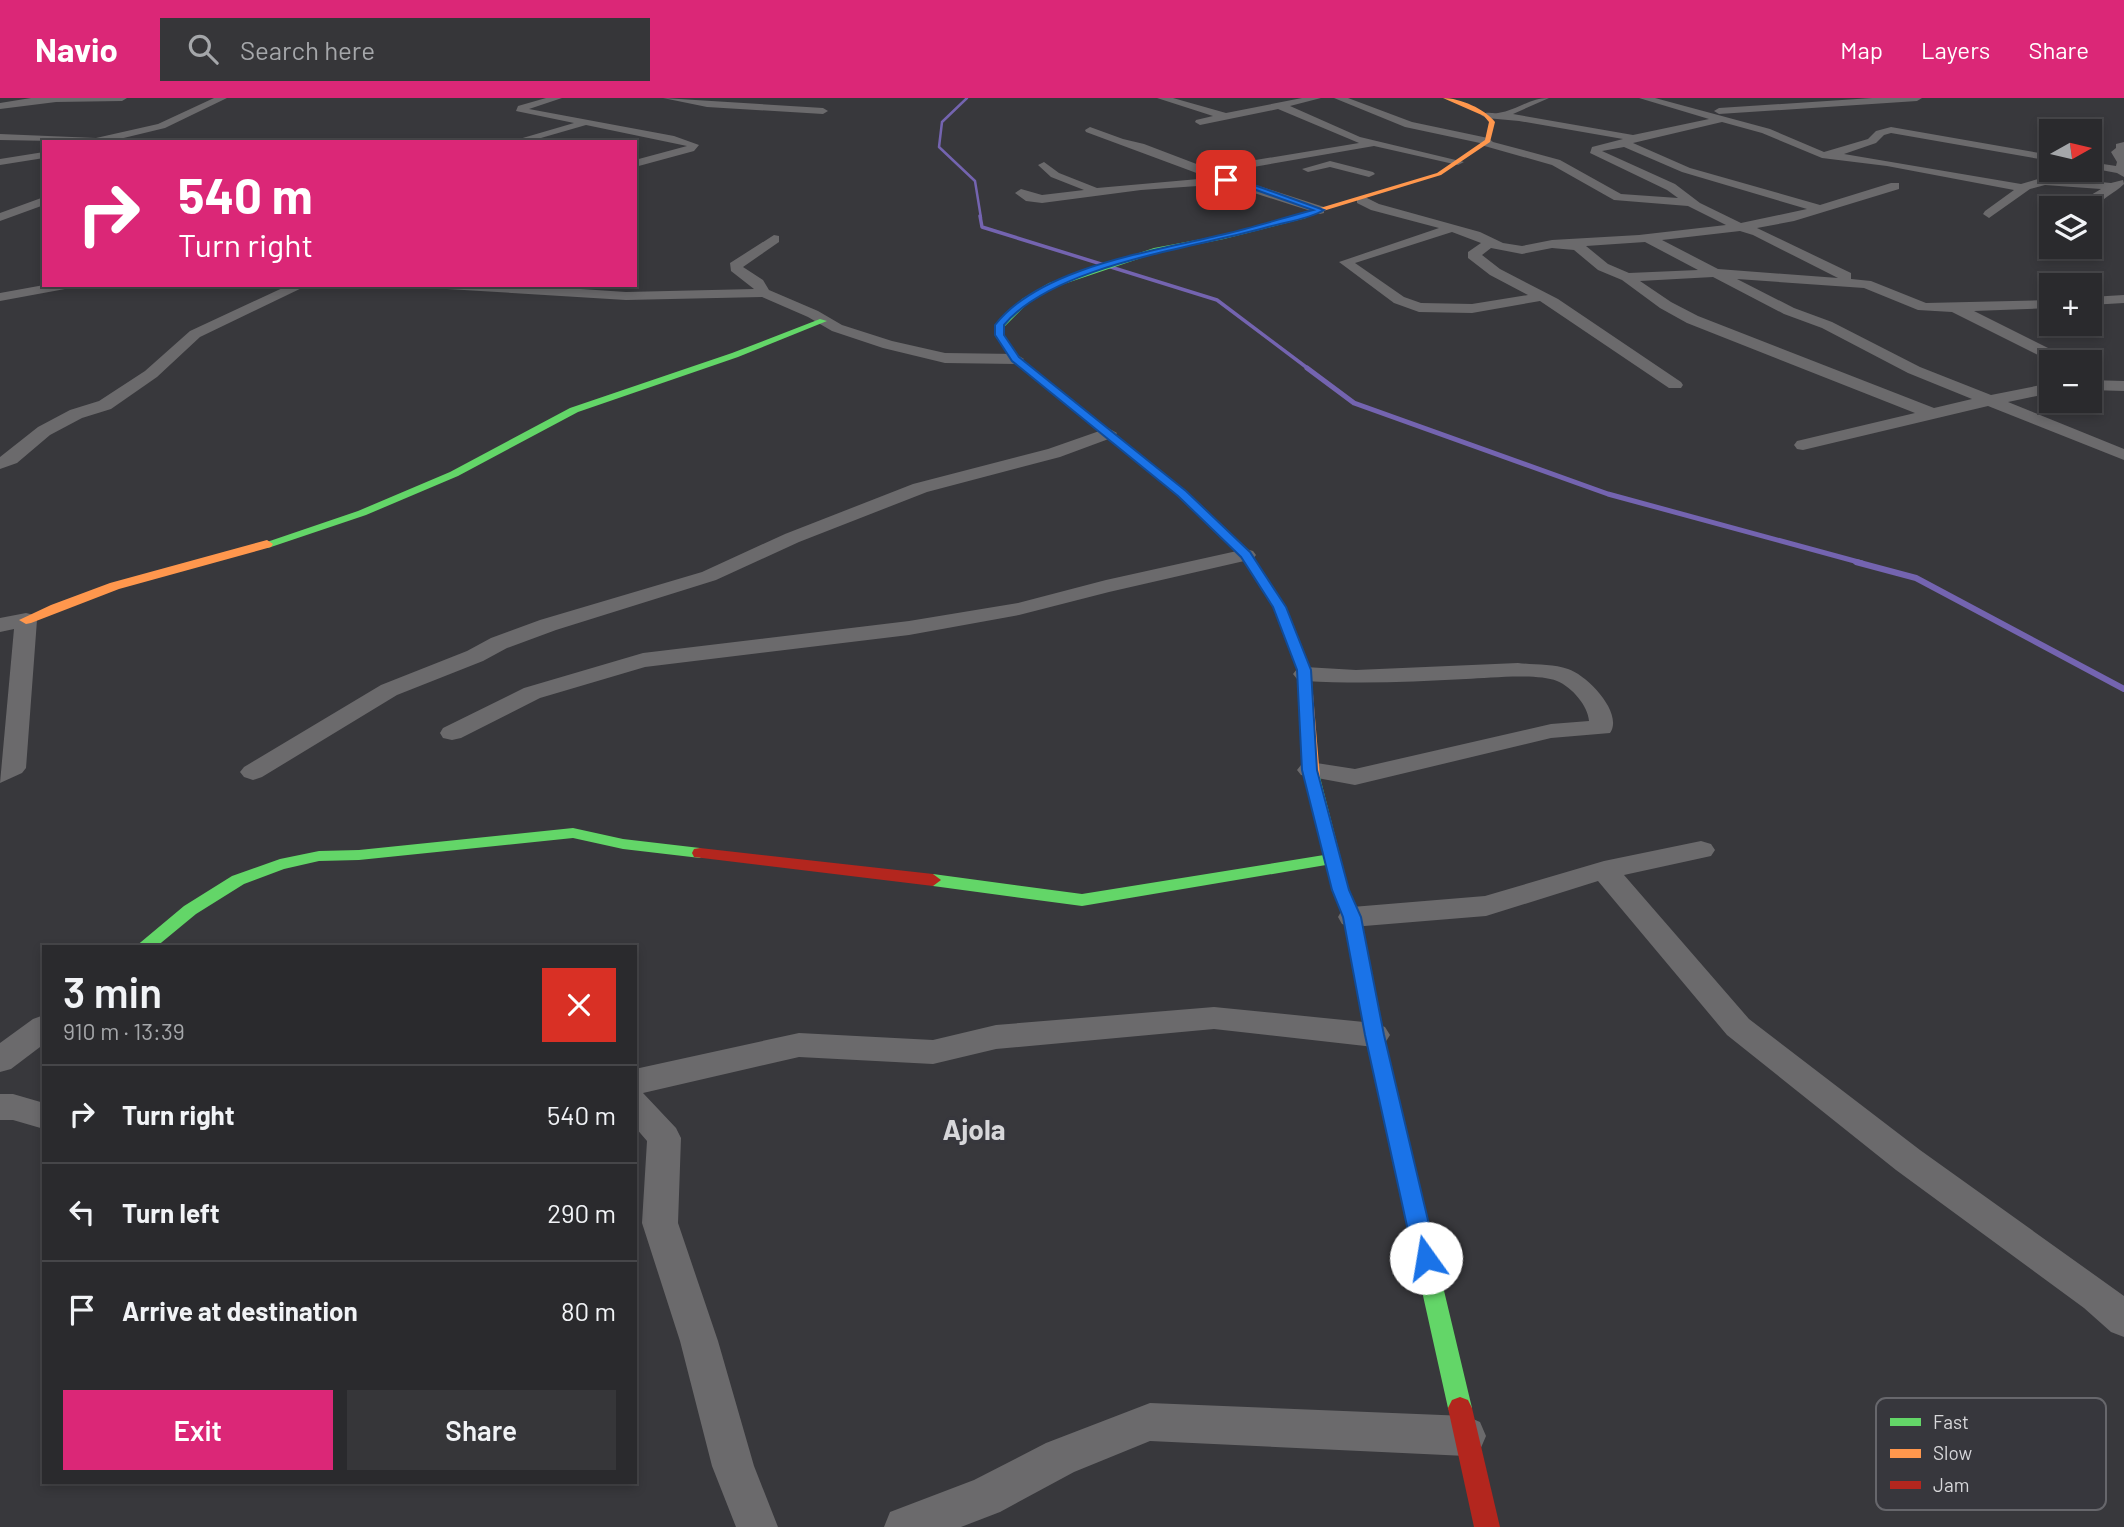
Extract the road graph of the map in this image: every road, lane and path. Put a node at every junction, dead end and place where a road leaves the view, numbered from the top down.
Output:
1 (37, 98) edge
2 (122, 98) edge
3 (222, 98) edge
4 (556, 98) edge
5 (668, 98) edge
6 (1162, 98) edge
7 (1316, 98) edge
8 (1339, 98) edge
9 (1446, 98) edge
10 (1544, 98) edge
11 (1644, 98) edge
12 (1917, 98) edge
13 (52, 100) junction
14 (1278, 105) junction
15 (0, 106) edge
16 (823, 111) dead end
17 (1699, 112) junction
18 (1494, 115) junction
19 (1227, 116) junction
20 (1721, 119) junction
21 (587, 122) junction
22 (1200, 122) dead end
23 (1090, 130) dead end
24 (0, 137) edge
25 (70, 140) edge
26 (99, 140) edge
27 (521, 140) edge
28 (1629, 140) junction
29 (1487, 142) junction
30 (1314, 143) dead end
31 (1375, 143) junction
32 (2124, 145) edge
33 (1340, 149) junction
34 (42, 155) edge
35 (1822, 155) junction
36 (2039, 156) edge
37 (1375, 159) dead end
38 (0, 162) edge
39 (1458, 162) junction
40 (637, 164) edge
41 (1044, 164) dead end
42 (2102, 166) edge
43 (1413, 168) dead end
44 (2123, 169) edge
45 (1207, 172) junction
46 (1293, 174) dead end
47 (1369, 174) dead end
48 (1439, 174) junction
49 (1267, 178) dead end
50 (1226, 180) junction
51 (1245, 184) junction
52 (1895, 186) dead end
53 (2115, 187) junction
54 (2024, 188) junction
55 (1101, 191) junction
56 (1021, 193) dead end
57 (2099, 196) edge
58 (1361, 200) junction
59 (42, 202) edge
60 (1696, 206) junction
61 (1821, 209) junction
62 (1321, 210) junction
63 (1989, 214) dead end
64 (0, 217) edge
65 (1738, 226) junction
66 (1452, 228) junction
67 (1647, 238) junction
68 (774, 239) dead end
69 (1489, 243) junction
70 (1564, 243) junction
71 (1718, 273) junction
72 (1627, 277) junction
73 (1866, 284) junction
74 (54, 287) edge
75 (297, 287) edge
76 (480, 287) edge
77 (764, 293) junction
78 (1542, 296) junction
79 (0, 297) edge
80 (2124, 299) edge
81 (2102, 300) edge
82 (2039, 304) edge
83 (1954, 307) junction
84 (823, 321) junction
85 (2040, 350) edge
86 (1016, 359) junction
87 (1675, 385) dead end
88 (2039, 390) edge
89 (1987, 401) junction
90 (1933, 414) junction
91 (1108, 433) junction
92 (1803, 445) dead end
93 (2124, 455) edge
94 (0, 464) edge
95 (1246, 555) junction
96 (26, 620) junction
97 (0, 625) edge
98 (1305, 674) junction
99 (452, 733) dead end
100 (1310, 770) junction
101 (253, 772) dead end
102 (0, 775) edge
103 (1701, 850) dead end
104 (1332, 859) junction
105 (1604, 870) junction
106 (1352, 917) junction
107 (146, 945) edge
108 (42, 1028) edge
109 (1374, 1035) junction
110 (0, 1059) edge
111 (637, 1082) edge
112 (637, 1106) edge
113 (0, 1107) edge
114 (42, 1115) edge
115 (2124, 1320) edge
116 (1466, 1436) junction
117 (757, 1527) edge
118 (905, 1527) edge
119 (1487, 1527) edge

1 - 13 street
2 - 13 street
3 - 26 street
4 - 21 street
5 - 16 street
6 - 19 street
7 - 14 street
8 - 29 street
9 - 18 street
10 - 18 street
11 - 17 street
12 - 17 street
13 - 15 street
14 - 19 street
14 - 31 street
17 - 20 street
18 - 28 street
18 - 29 street
19 - 22 street
20 - 28 street
20 - 35 street
21 - 27 street
21 - 40 street
23 - 45 street
24 - 25 street
28 - 60 street
28 - 61 street
29 - 39 street
29 - 60 street
30 - 33 street
31 - 33 street
31 - 39 street
32 - 44 street
33 - 37 street
33 - 45 street
34 - 38 street
35 - 36 street
35 - 54 street
39 - 48 street
41 - 55 street
42 - 44 street
43 - 48 street
44 - 53 street
45 - 50 street
46 - 47 street
48 - 58 street
49 - 51 street
50 - 51 street
50 - 55 street
51 - 62 street
52 - 61 street
53 - 54 street
53 - 57 street
54 - 63 street
55 - 56 street
58 - 62 street
58 - 66 street
59 - 64 street
60 - 65 street
61 - 65 street
62 - 86 street
65 - 67 street
65 - 73 street
66 - 69 street
66 - 78 street
67 - 70 street
67 - 71 street
68 - 77 street
69 - 70 street
69 - 78 street
70 - 72 street
71 - 72 street
71 - 73 street
71 - 89 street
72 - 90 street
73 - 83 street
74 - 79 street
75 - 94 street
76 - 77 street
77 - 84 street
78 - 87 street
80 - 81 street
82 - 83 street
83 - 85 street
84 - 86 street
84 - 96 street
86 - 91 street
88 - 89 street
89 - 90 street
89 - 93 street
90 - 92 street
91 - 95 street
91 - 101 street
95 - 98 street
95 - 99 street
96 - 97 street
96 - 102 street
98 - 100 street
98 - 100 street
100 - 104 street
103 - 105 street
104 - 106 street
104 - 107 street
105 - 106 street
105 - 115 street
106 - 109 street
108 - 110 street
109 - 111 street
109 - 116 street
112 - 117 street
113 - 114 street
116 - 118 street
116 - 119 street

